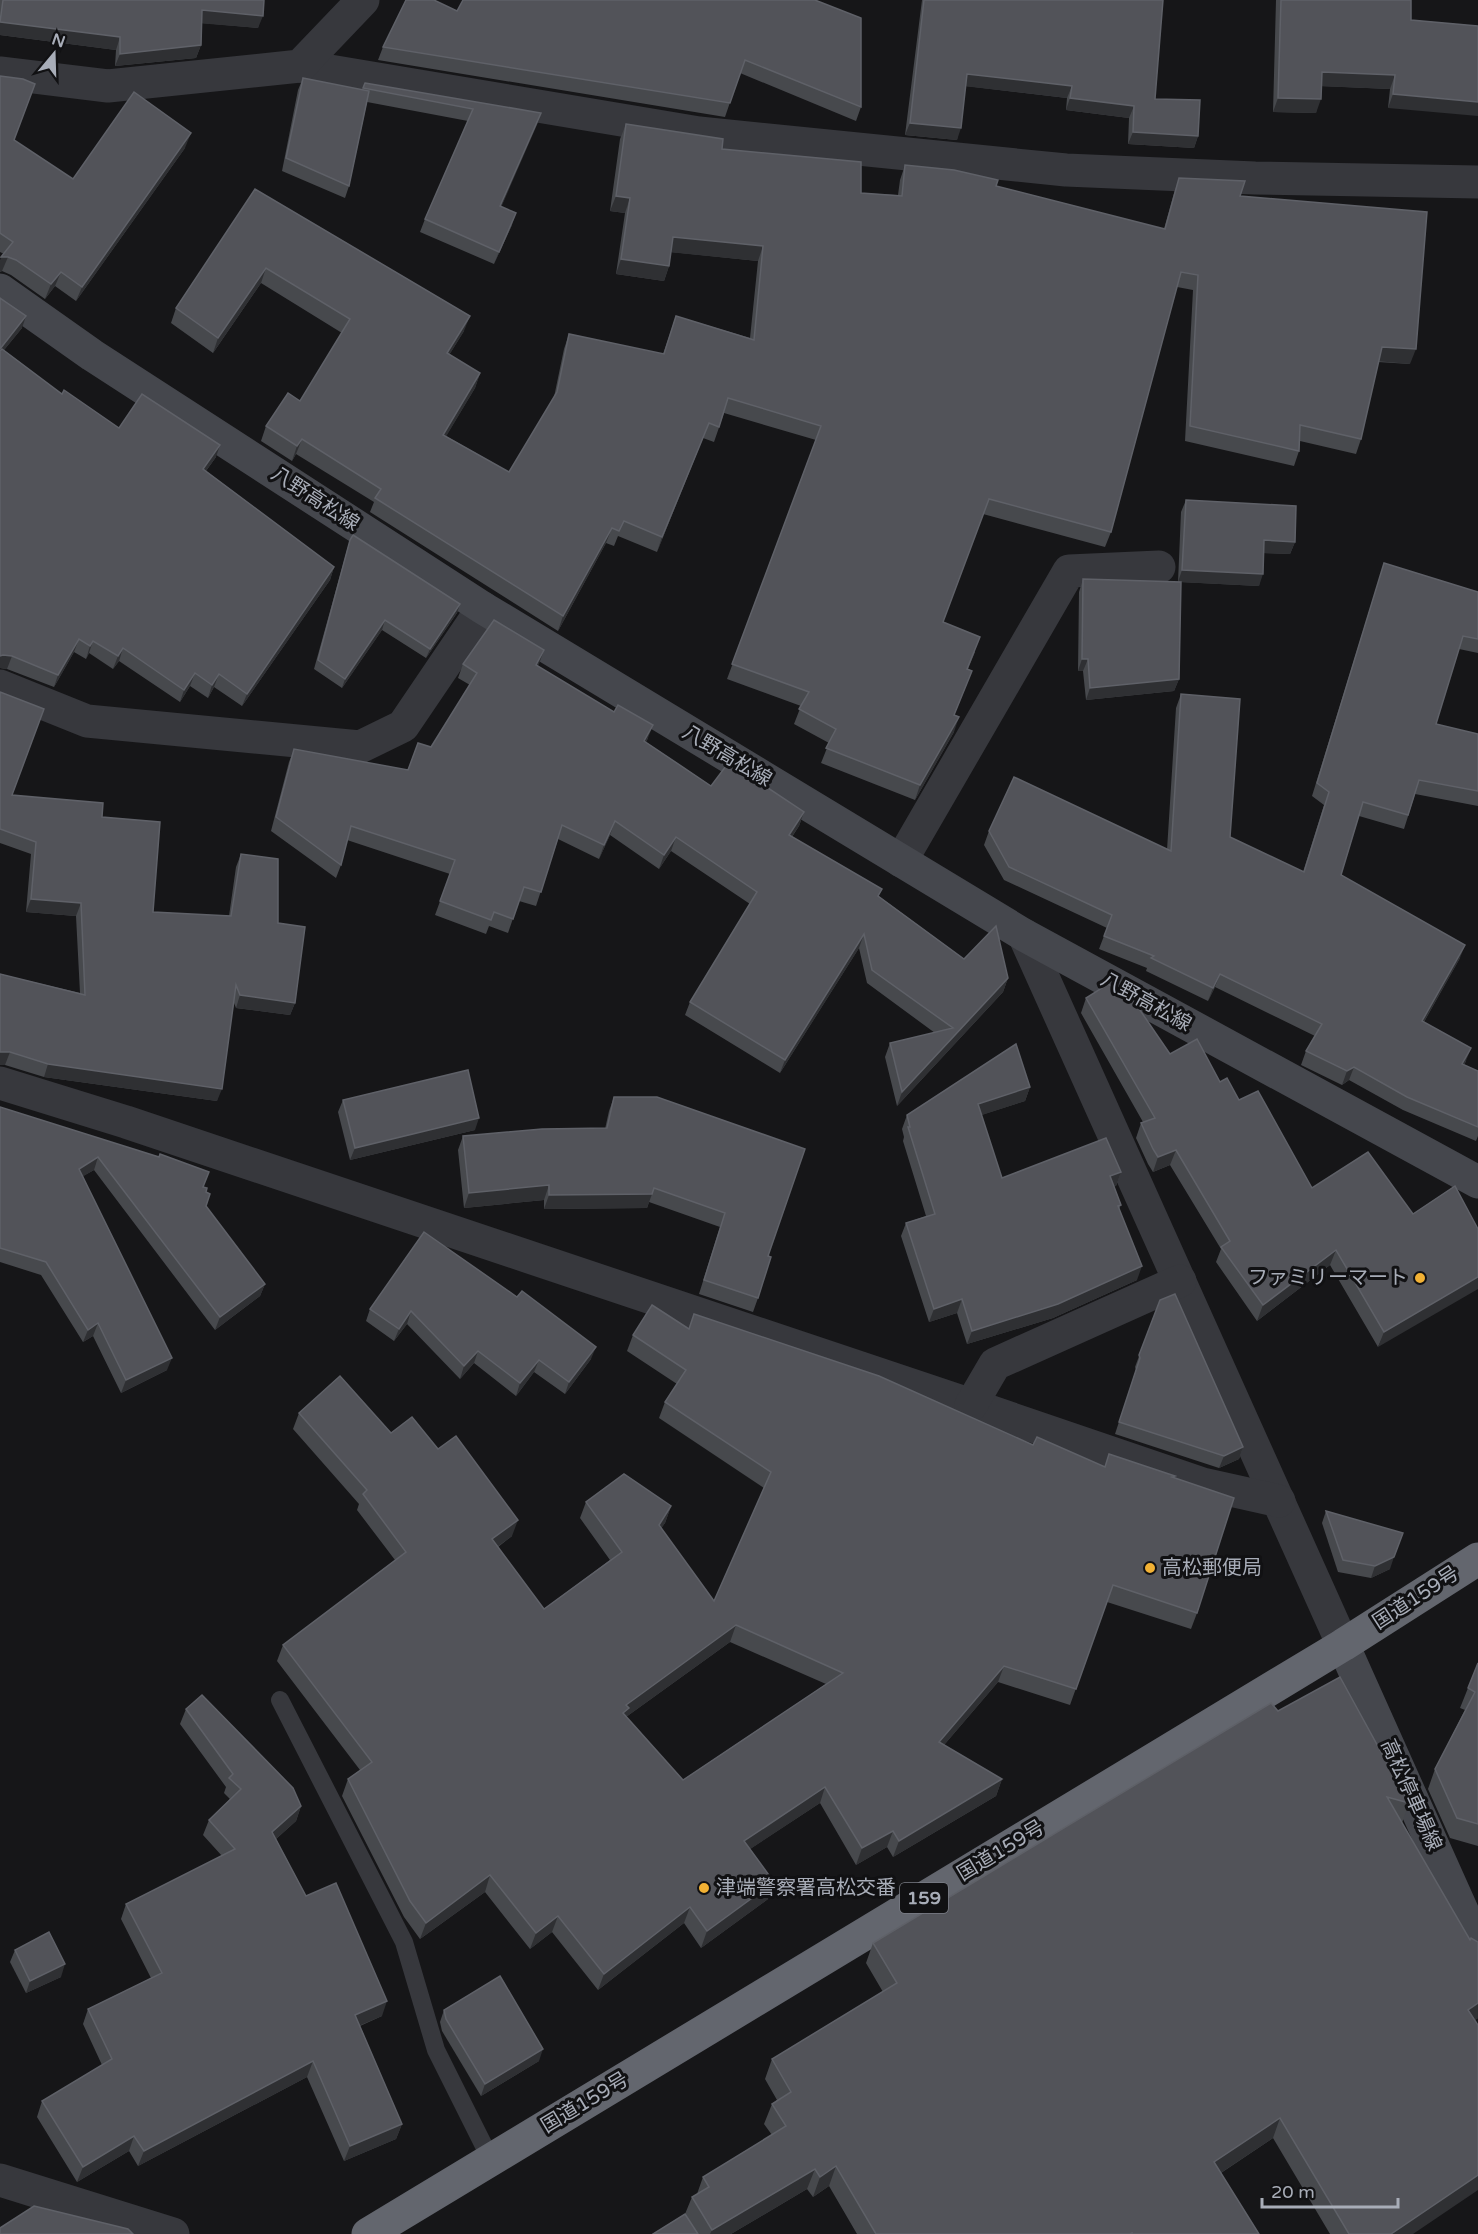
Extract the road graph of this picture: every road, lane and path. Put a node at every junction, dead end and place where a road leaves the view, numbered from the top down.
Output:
1 (363, 0) edge
2 (300, 66) junction
3 (0, 73) edge
4 (1478, 182) edge
5 (0, 290) edge
6 (1159, 567) dead end
7 (483, 608) junction
8 (0, 686) edge
9 (901, 861) junction
10 (1024, 935) junction
11 (0, 1083) edge
12 (1478, 1182) edge
13 (1180, 1281) junction
14 (971, 1405) junction
15 (1279, 1501) junction
16 (1478, 1558) edge
17 (1343, 1645) junction
18 (280, 1700) dead end
19 (1478, 1946) edge
20 (491, 2160) junction
21 (0, 2180) edge
22 (173, 2234) edge
23 (368, 2234) edge

1 - 2 street
2 - 3 street
2 - 4 street
5 - 7 main road, 八野高松線
6 - 9 street
7 - 8 street
7 - 9 main road, 八野高松線
9 - 10 main road, 八野高松線
10 - 12 main road, 八野高松線
10 - 13 street
11 - 14 street
13 - 14 street
13 - 15 street
14 - 15 street
15 - 17 street
16 - 17 highway, 国道159号 / 159
17 - 19 main road, 高松停車場線
17 - 20 highway, 国道159号 / 159
18 - 20 lane
20 - 23 highway, 国道159号 / 159
21 - 22 street

